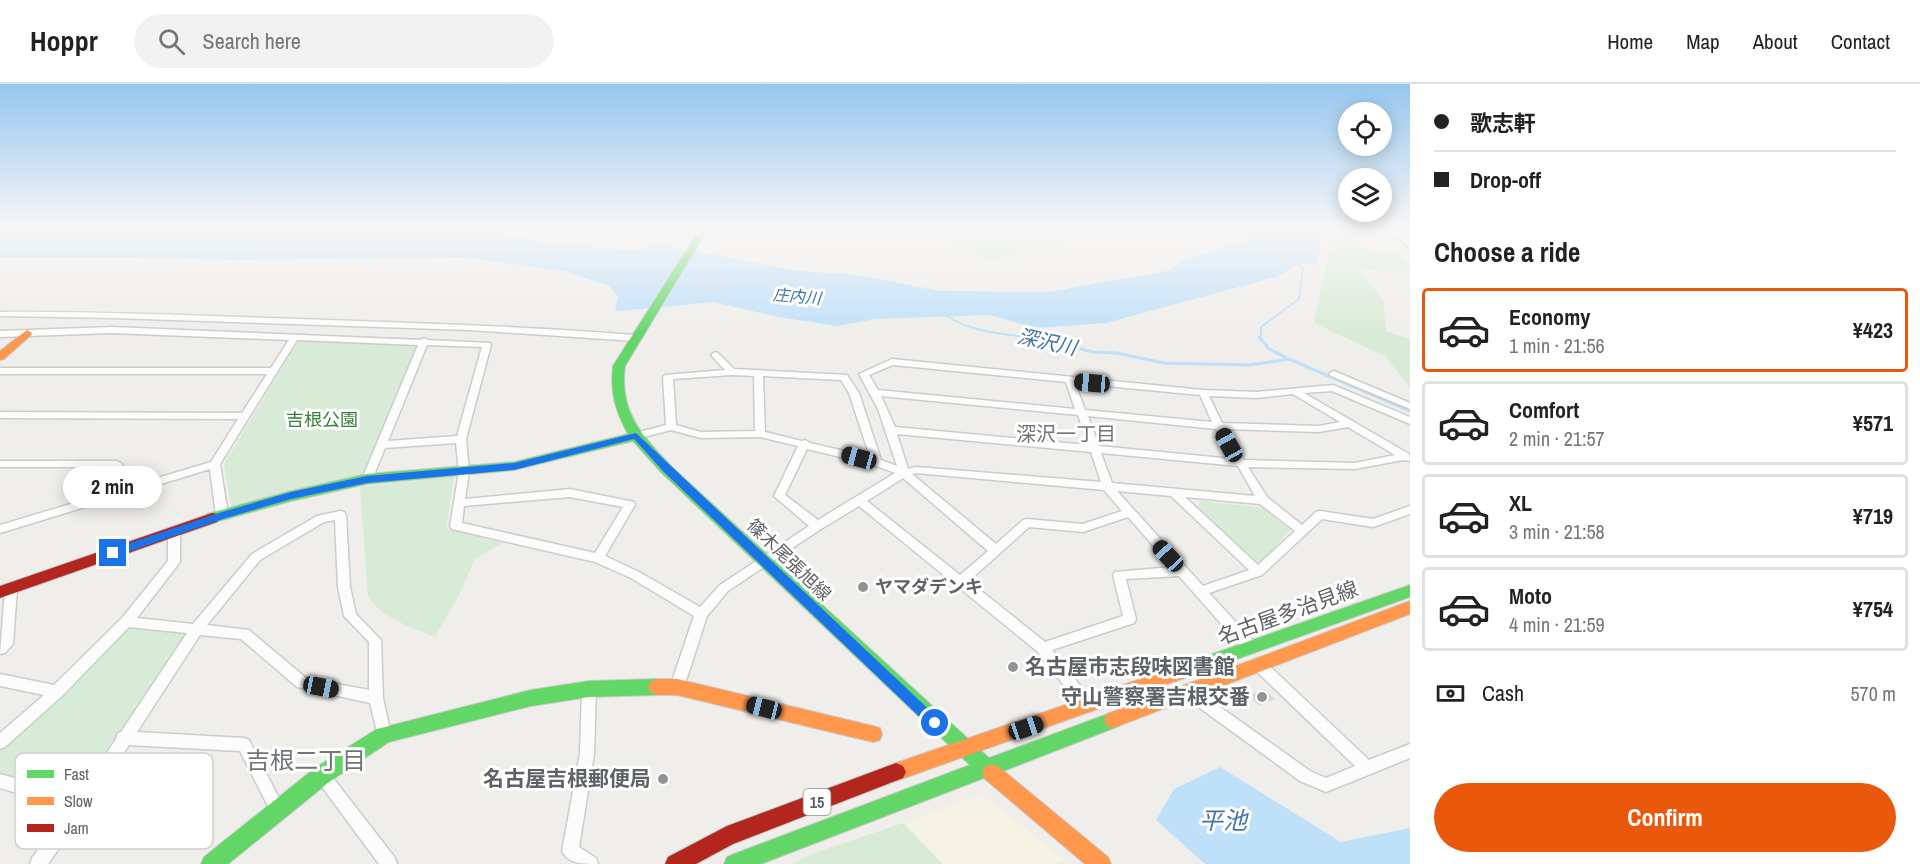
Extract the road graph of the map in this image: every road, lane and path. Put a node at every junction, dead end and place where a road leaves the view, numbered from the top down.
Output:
1 (682, 263) edge
2 (0, 314) edge
3 (96, 314) junction
4 (0, 320) edge
5 (27, 333) junction
6 (0, 334) edge
7 (638, 334) junction
8 (294, 339) junction
9 (424, 341) junction
10 (715, 355) dead end
11 (0, 357) edge
12 (0, 371) edge
13 (272, 371) junction
14 (732, 372) junction
15 (758, 374) junction
16 (1334, 374) dead end
17 (1070, 381) junction
18 (876, 393) junction
19 (1203, 393) junction
20 (1297, 393) junction
21 (1410, 406) edge
22 (1082, 414) junction
23 (0, 415) edge
24 (243, 416) junction
25 (1410, 421) edge
26 (1348, 423) junction
27 (1219, 426) junction
28 (671, 427) junction
29 (892, 430) junction
30 (760, 434) junction
31 (636, 436) junction
32 (462, 439) junction
33 (805, 443) junction
34 (380, 445) junction
35 (1093, 449) junction
36 (1408, 458) edge
37 (877, 462) junction
38 (1240, 463) junction
39 (0, 464) edge
40 (215, 464) junction
41 (464, 472) junction
42 (904, 473) junction
43 (367, 479) junction
44 (1109, 489) junction
45 (119, 492) junction
46 (1175, 494) junction
47 (859, 500) junction
48 (1263, 500) junction
49 (459, 503) junction
50 (1410, 510) edge
51 (1128, 513) junction
52 (222, 515) junction
53 (817, 526) junction
54 (0, 529) edge
55 (1303, 531) junction
56 (174, 532) junction
57 (996, 551) junction
58 (598, 558) junction
59 (765, 562) junction
60 (1181, 571) junction
61 (1258, 572) junction
62 (960, 582) junction
63 (5, 590) edge
64 (1201, 591) junction
65 (1410, 591) edge
66 (1410, 607) edge
67 (701, 614) junction
68 (126, 622) junction
69 (198, 627) junction
70 (1043, 648) junction
71 (1251, 648) junction
72 (0, 649) edge
73 (1258, 664) junction
74 (0, 680) edge
75 (677, 687) junction
76 (590, 689) junction
77 (57, 692) junction
78 (1187, 692) junction
79 (375, 698) junction
80 (1088, 706) junction
81 (873, 734) dead end
82 (384, 735) junction
83 (123, 738) junction
84 (0, 742) edge
85 (963, 749) junction
86 (1410, 751) edge
87 (114, 753) edge
88 (1366, 767) junction
89 (985, 768) junction
90 (322, 775) junction
91 (0, 781) edge
92 (15, 785) edge
93 (277, 809) junction
94 (49, 849) edge
95 (38, 864) edge
96 (211, 864) edge
97 (389, 864) edge
98 (590, 864) edge
99 (675, 864) edge
100 (734, 864) edge
101 (1101, 864) edge

1 - 7 main road, 篠木尾張旭線
2 - 3 street
3 - 4 street
3 - 7 street
5 - 6 street
5 - 8 street
5 - 11 main road
7 - 31 main road, 篠木尾張旭線
8 - 9 street
8 - 13 street
9 - 32 street
9 - 34 street
10 - 14 street
12 - 13 street
13 - 24 street
14 - 15 street
14 - 28 street
15 - 30 street
15 - 37 street
16 - 21 street
17 - 18 street
17 - 19 street
17 - 22 street
18 - 22 street
18 - 29 street
19 - 20 street
19 - 27 street
20 - 25 street
20 - 26 street
22 - 27 street
22 - 35 street
23 - 24 street
24 - 40 street
26 - 27 street
26 - 36 street
27 - 38 street
28 - 30 street
28 - 31 street
29 - 35 street
29 - 42 street
30 - 33 street
31 - 41 main road
31 - 59 main road, 篠木尾張旭線
32 - 34 street
32 - 41 street
33 - 37 street
33 - 53 street
34 - 43 street
35 - 38 street
35 - 44 street
36 - 38 street
37 - 42 street
38 - 48 street
39 - 45 street
40 - 45 street
40 - 52 street
41 - 43 main road
41 - 49 street
42 - 44 street
42 - 47 street
42 - 57 street
43 - 52 main road
44 - 46 street
44 - 51 street
45 - 54 street
46 - 48 street
46 - 61 street
47 - 53 street
47 - 62 street
48 - 55 street
49 - 58 street
49 - 58 street
50 - 55 street
51 - 57 street
51 - 60 street
52 - 56 main road
53 - 59 street
55 - 61 street
56 - 63 main road
56 - 68 street
57 - 62 street
58 - 67 street
59 - 67 street
59 - 85 main road, 篠木尾張旭線
60 - 64 street
60 - 70 street
61 - 64 street
62 - 70 street
63 - 72 street
64 - 71 street
65 - 71 main road, 名古屋多治見線 / 15
66 - 73 main road, 名古屋多治見線 / 15
67 - 75 street
68 - 69 street
68 - 77 street
69 - 79 street
69 - 79 street
69 - 83 street
70 - 80 street
71 - 80 main road, 名古屋多治見線 / 15
73 - 78 main road, 名古屋多治見線 / 15
73 - 88 street
74 - 77 street
75 - 76 main road
75 - 81 main road
76 - 82 main road
76 - 98 street
77 - 84 street
78 - 88 street
78 - 89 main road, 名古屋多治見線 / 15
79 - 82 street
80 - 85 main road, 名古屋多治見線 / 15
82 - 90 main road
83 - 87 street
83 - 93 street
85 - 89 main road, 篠木尾張旭線
85 - 99 main road, 名古屋多治見線 / 15
86 - 88 street
89 - 100 main road, 名古屋多治見線 / 15
89 - 101 main road, 篠木尾張旭線
90 - 93 main road
90 - 97 street
91 - 92 street
93 - 96 main road
94 - 95 street

